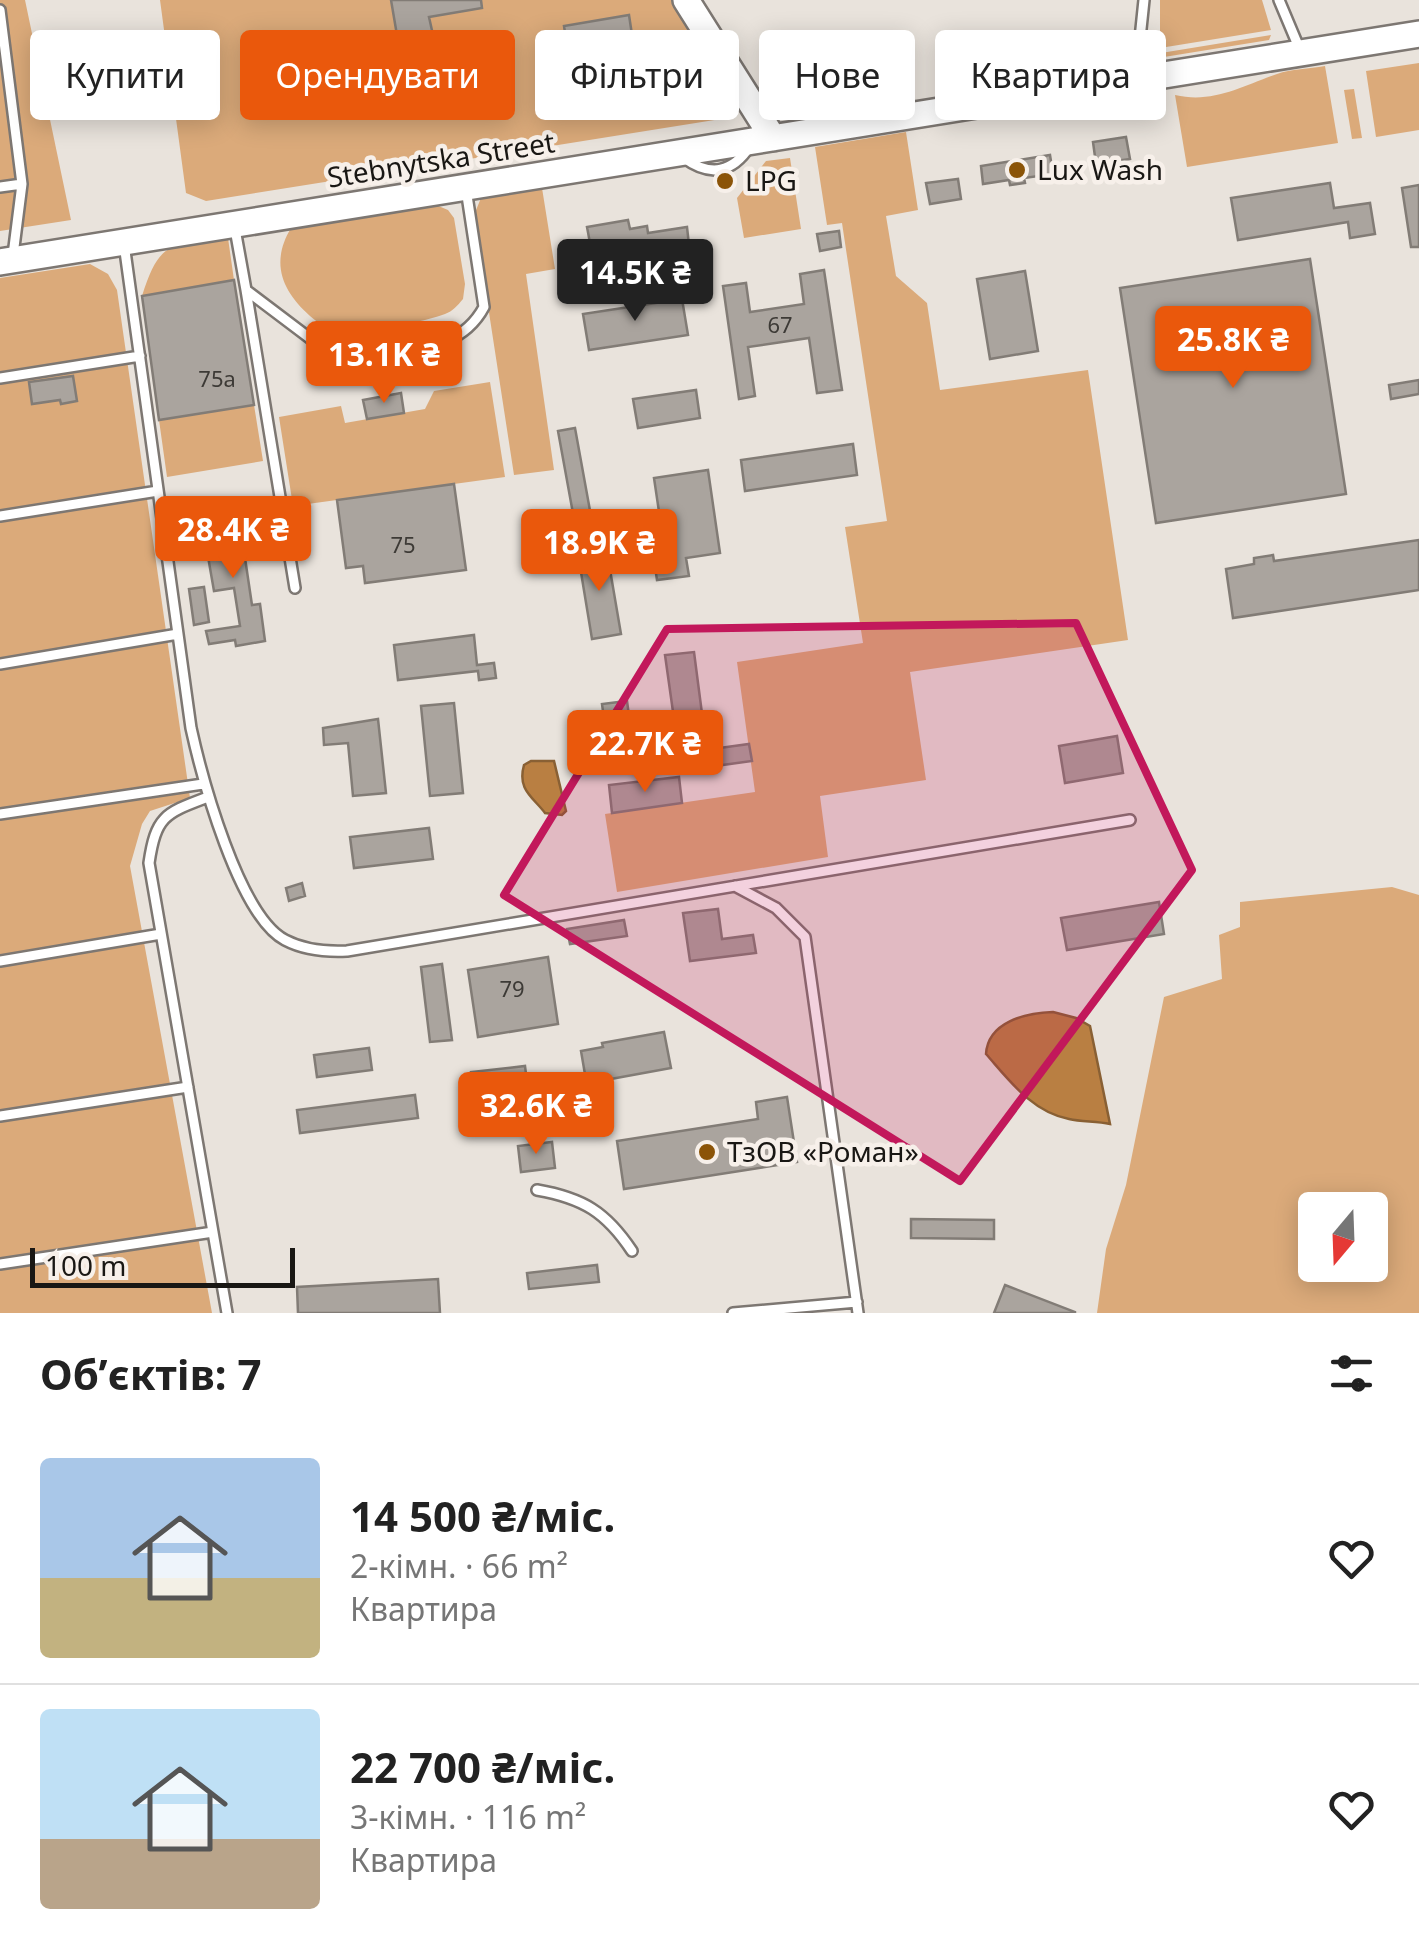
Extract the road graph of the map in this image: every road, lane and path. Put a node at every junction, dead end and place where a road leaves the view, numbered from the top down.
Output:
1 (686, 0) edge
2 (1144, 0) edge
3 (1279, 0) edge
4 (0, 10) edge
5 (1141, 30) edge
6 (1419, 34) edge
7 (1302, 53) junction
8 (1166, 75) edge
9 (935, 109) edge
10 (764, 133) junction
11 (22, 184) junction
12 (0, 186) edge
13 (465, 187) junction
14 (234, 224) junction
15 (124, 241) junction
16 (6, 261) edge
17 (246, 290) junction
18 (136, 356) junction
19 (0, 378) edge
20 (155, 491) junction
21 (0, 516) edge
22 (295, 588) dead end
23 (175, 635) junction
24 (0, 664) edge
25 (204, 784) junction
26 (208, 796) junction
27 (0, 814) edge
28 (1130, 820) dead end
29 (735, 886) junction
30 (161, 934) junction
31 (0, 961) edge
32 (188, 1088) junction
33 (0, 1116) edge
34 (537, 1190) dead end
35 (214, 1232) junction
36 (632, 1251) dead end
37 (0, 1264) edge
38 (858, 1308) edge
39 (228, 1313) edge
40 (732, 1313) edge

1 - 10 street
2 - 5 lane
3 - 7 lane
4 - 11 lane
6 - 7 street, Stebnytska Street
7 - 8 street, Stebnytska Street
9 - 10 street, Stebnytska Street
10 - 13 street, Stebnytska Street
11 - 12 lane
11 - 16 lane
13 - 14 street, Stebnytska Street
13 - 17 lane
14 - 15 street, Stebnytska Street
14 - 17 lane
15 - 16 street, Stebnytska Street
15 - 18 lane
17 - 22 lane
18 - 19 lane
18 - 20 lane
20 - 21 lane
20 - 23 lane
23 - 24 lane
23 - 25 lane
25 - 26 lane
25 - 27 lane
26 - 29 lane
26 - 30 lane
28 - 29 lane
29 - 38 lane
30 - 31 lane
30 - 32 lane
32 - 33 lane
32 - 35 lane
34 - 36 lane
35 - 37 lane
35 - 39 lane
38 - 40 lane

